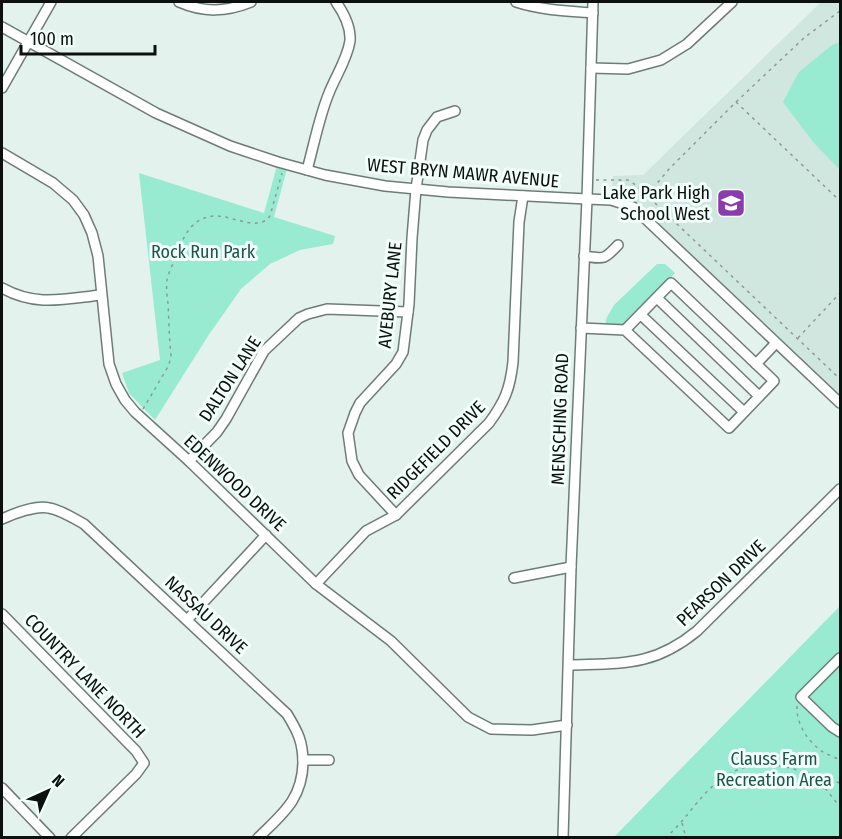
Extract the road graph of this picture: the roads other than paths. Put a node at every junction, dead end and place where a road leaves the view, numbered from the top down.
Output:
1 (51, 2) edge
2 (179, 2) edge
3 (251, 2) edge
4 (336, 2) edge
5 (516, 2) edge
6 (593, 2) edge
7 (732, 2) edge
8 (593, 13) junction
9 (2, 27) edge
10 (28, 42) junction
11 (591, 68) junction
12 (2, 88) edge
13 (455, 111) dead end
14 (2, 153) edge
15 (307, 170) junction
16 (416, 189) junction
17 (523, 196) junction
18 (586, 200) junction
19 (618, 245) dead end
20 (584, 256) junction
21 (2, 288) edge
22 (101, 295) junction
23 (657, 298) junction
24 (408, 312) junction
25 (641, 315) junction
26 (580, 328) junction
27 (626, 330) junction
28 (776, 343) junction
29 (756, 364) junction
30 (759, 396) junction
31 (840, 403) edge
32 (744, 412) junction
33 (189, 461) junction
34 (840, 489) edge
35 (396, 515) junction
36 (2, 519) edge
37 (266, 535) junction
38 (571, 567) junction
39 (514, 578) dead end
40 (316, 584) junction
41 (2, 614) edge
42 (187, 620) junction
43 (840, 658) edge
44 (569, 665) junction
45 (567, 725) junction
46 (840, 732) edge
47 (329, 760) dead end
48 (303, 763) junction
49 (2, 788) edge
50 (50, 837) edge
51 (71, 837) edge
52 (258, 837) edge
53 (564, 837) edge

1 - 10 street
2 - 3 street
4 - 15 street
5 - 8 street
6 - 8 street, MENSCHING ROAD
7 - 11 street
8 - 11 street, MENSCHING ROAD
9 - 10 street, WEST BRYN MAWR AVENUE
10 - 12 street
10 - 15 street, WEST BRYN MAWR AVENUE
11 - 18 street, MENSCHING ROAD
13 - 16 street, AVEBURY LANE
14 - 22 street, EDENWOOD DRIVE
15 - 16 street, WEST BRYN MAWR AVENUE
16 - 17 street, WEST BRYN MAWR AVENUE
16 - 24 street, AVEBURY LANE
17 - 18 street, WEST BRYN MAWR AVENUE
17 - 35 street, RIDGEFIELD DRIVE
18 - 20 street, MENSCHING ROAD
18 - 28 street, WEST BRYN MAWR AVENUE
19 - 20 street
20 - 26 street, MENSCHING ROAD
21 - 22 street
22 - 33 street, EDENWOOD DRIVE
23 - 25 street
23 - 29 street
23 - 30 street
24 - 33 street, DALTON LANE
24 - 35 street, AVEBURY LANE
25 - 27 street
25 - 32 street
26 - 27 street
26 - 38 street, MENSCHING ROAD
27 - 32 street
28 - 29 street
28 - 31 street, WEST BRYN MAWR AVENUE
29 - 30 street
30 - 32 street
33 - 37 street, EDENWOOD DRIVE
34 - 44 street, PEARSON DRIVE
35 - 40 street, RIDGEFIELD DRIVE
36 - 42 street, NASSAU DRIVE
37 - 40 street, EDENWOOD DRIVE
37 - 42 street
38 - 39 street
38 - 44 street, MENSCHING ROAD
40 - 45 street, EDENWOOD DRIVE
41 - 51 street, COUNTRY LANE NORTH
42 - 48 street, NASSAU DRIVE
43 - 46 street
44 - 45 street, MENSCHING ROAD
45 - 53 street, MENSCHING ROAD
47 - 48 street
48 - 52 street
49 - 50 street

